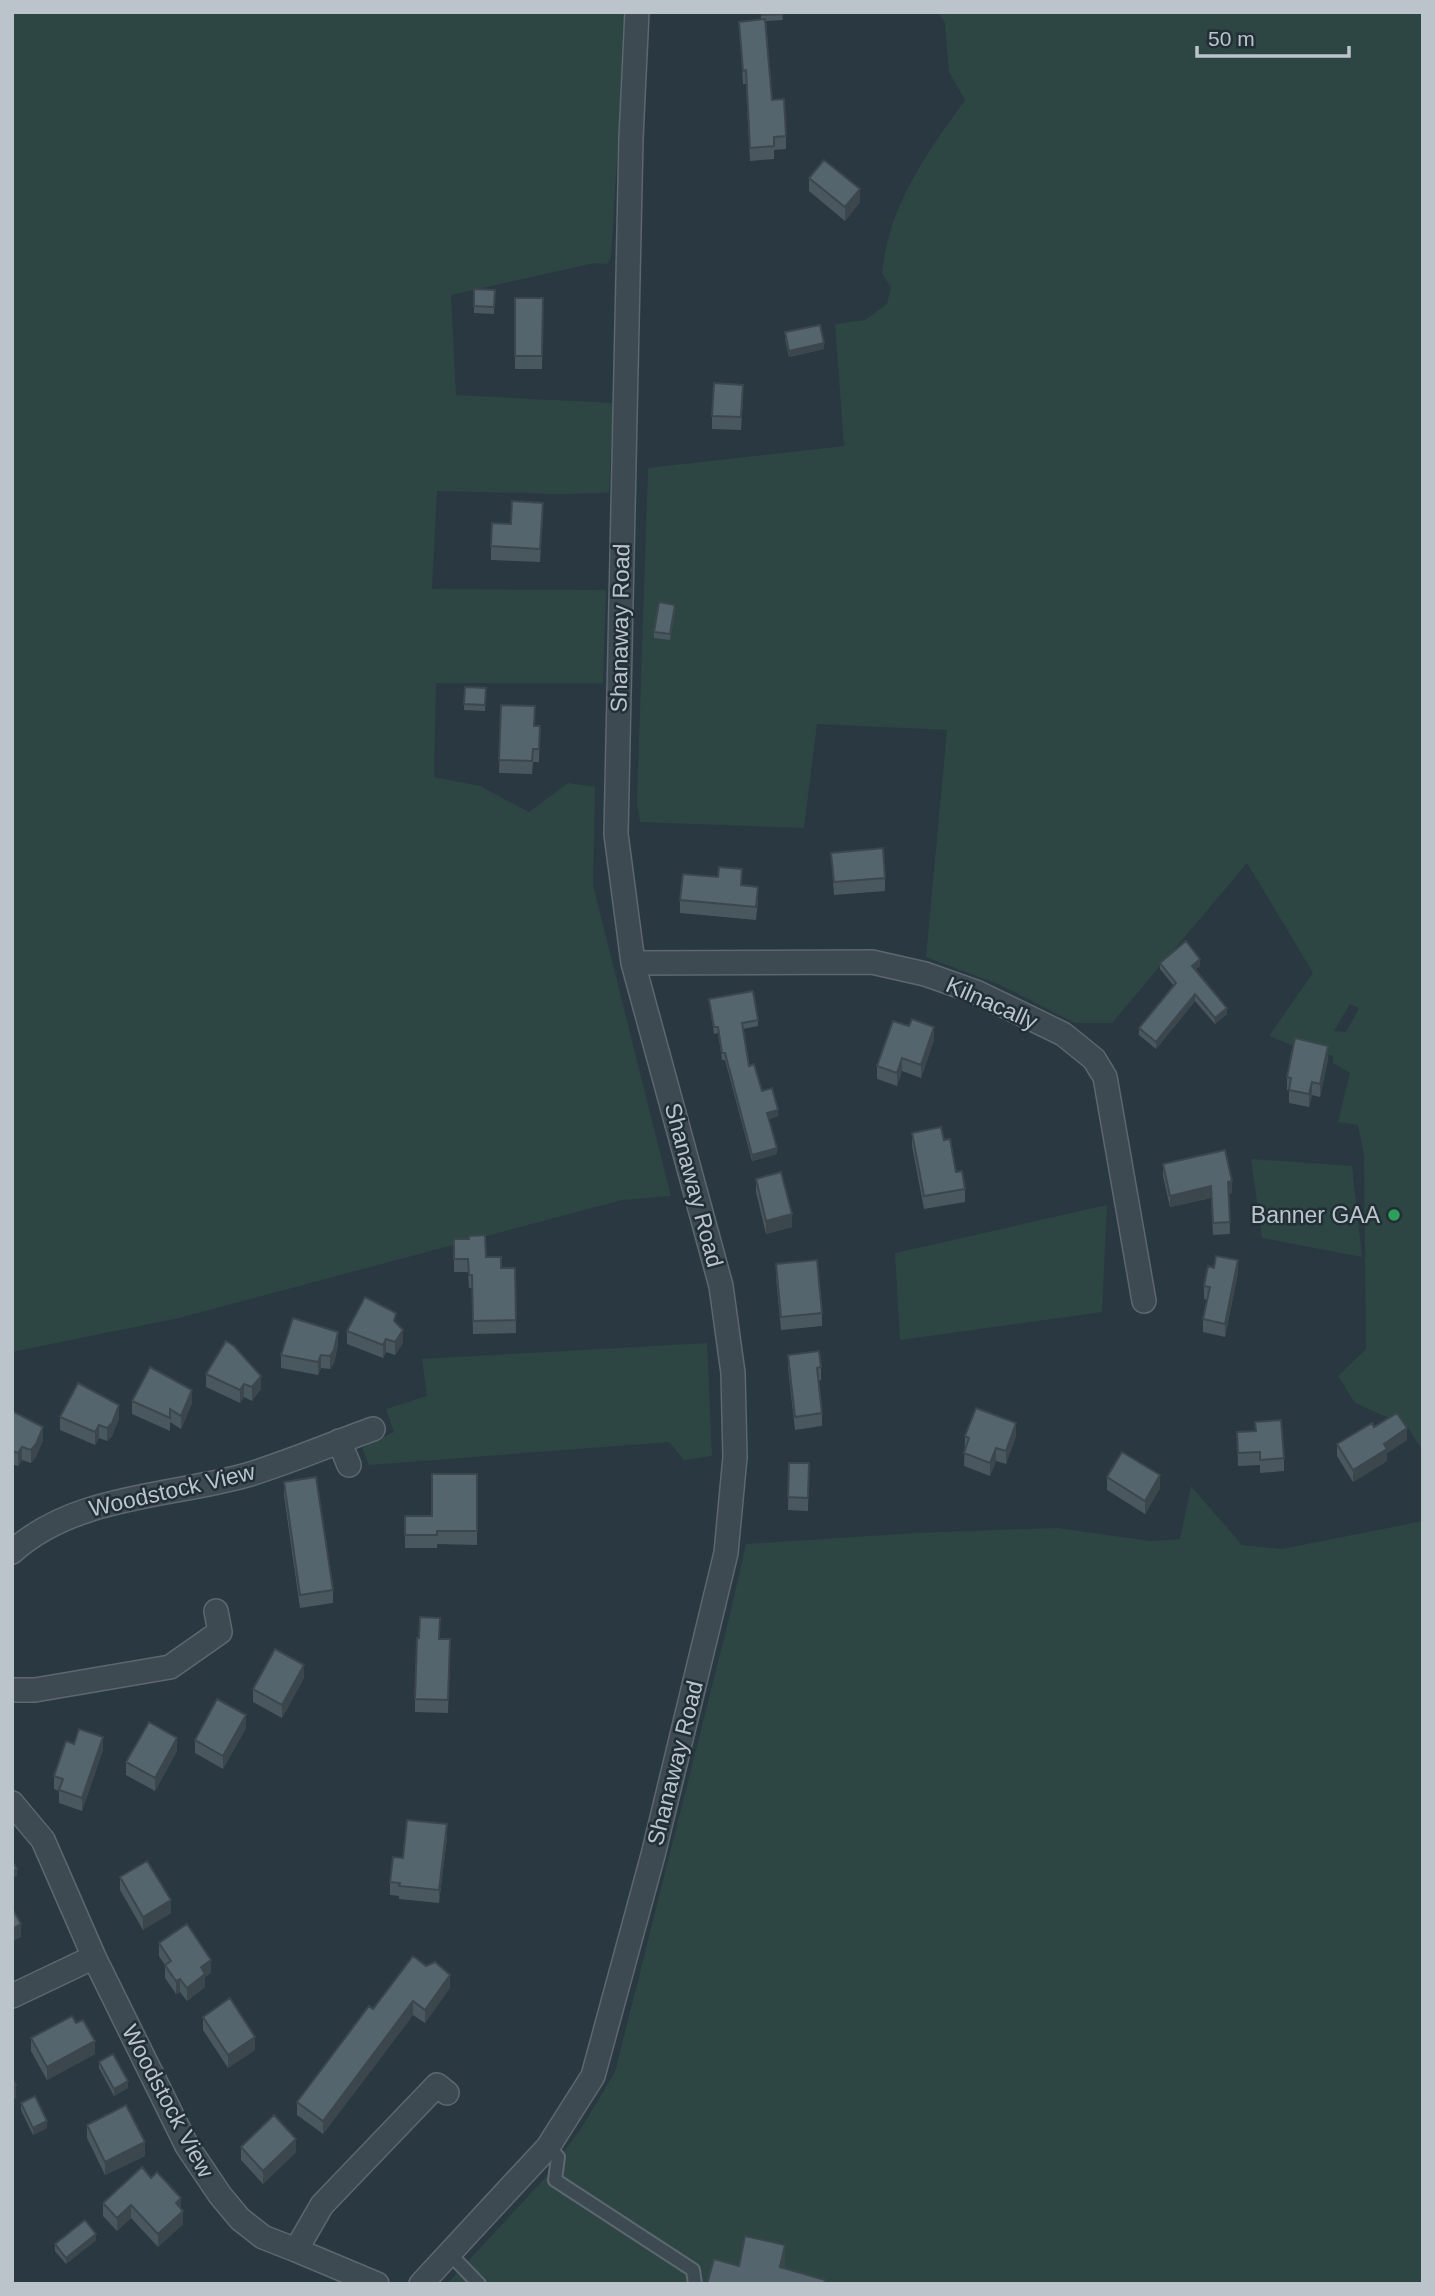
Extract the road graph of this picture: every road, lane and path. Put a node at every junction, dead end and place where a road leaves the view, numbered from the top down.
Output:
1 (637, 12) edge
2 (633, 963) junction
3 (1144, 1301) dead end
4 (373, 1429) dead end
5 (339, 1441) junction
6 (349, 1465) dead end
7 (12, 1552) edge
8 (216, 1611) dead end
9 (12, 1690) edge
10 (12, 1803) edge
11 (94, 1957) junction
12 (12, 1996) edge
13 (447, 2093) dead end
14 (548, 2147) junction
15 (296, 2250) junction
16 (448, 2252) junction
17 (377, 2284) edge
18 (421, 2284) edge
19 (479, 2284) edge
20 (695, 2284) edge

1 - 2 street, Shanaway Road
2 - 3 street, Kilnacally
2 - 14 street, Shanaway Road
4 - 5 street, Woodstock View
5 - 6 street
5 - 7 street, Woodstock View
8 - 9 street
10 - 11 street, Woodstock View
11 - 12 street
11 - 15 street, Woodstock View
13 - 15 street
14 - 16 street, Shanaway Road
14 - 20 lane
15 - 17 street, Woodstock View
16 - 18 street, Shanaway Road
16 - 19 lane

